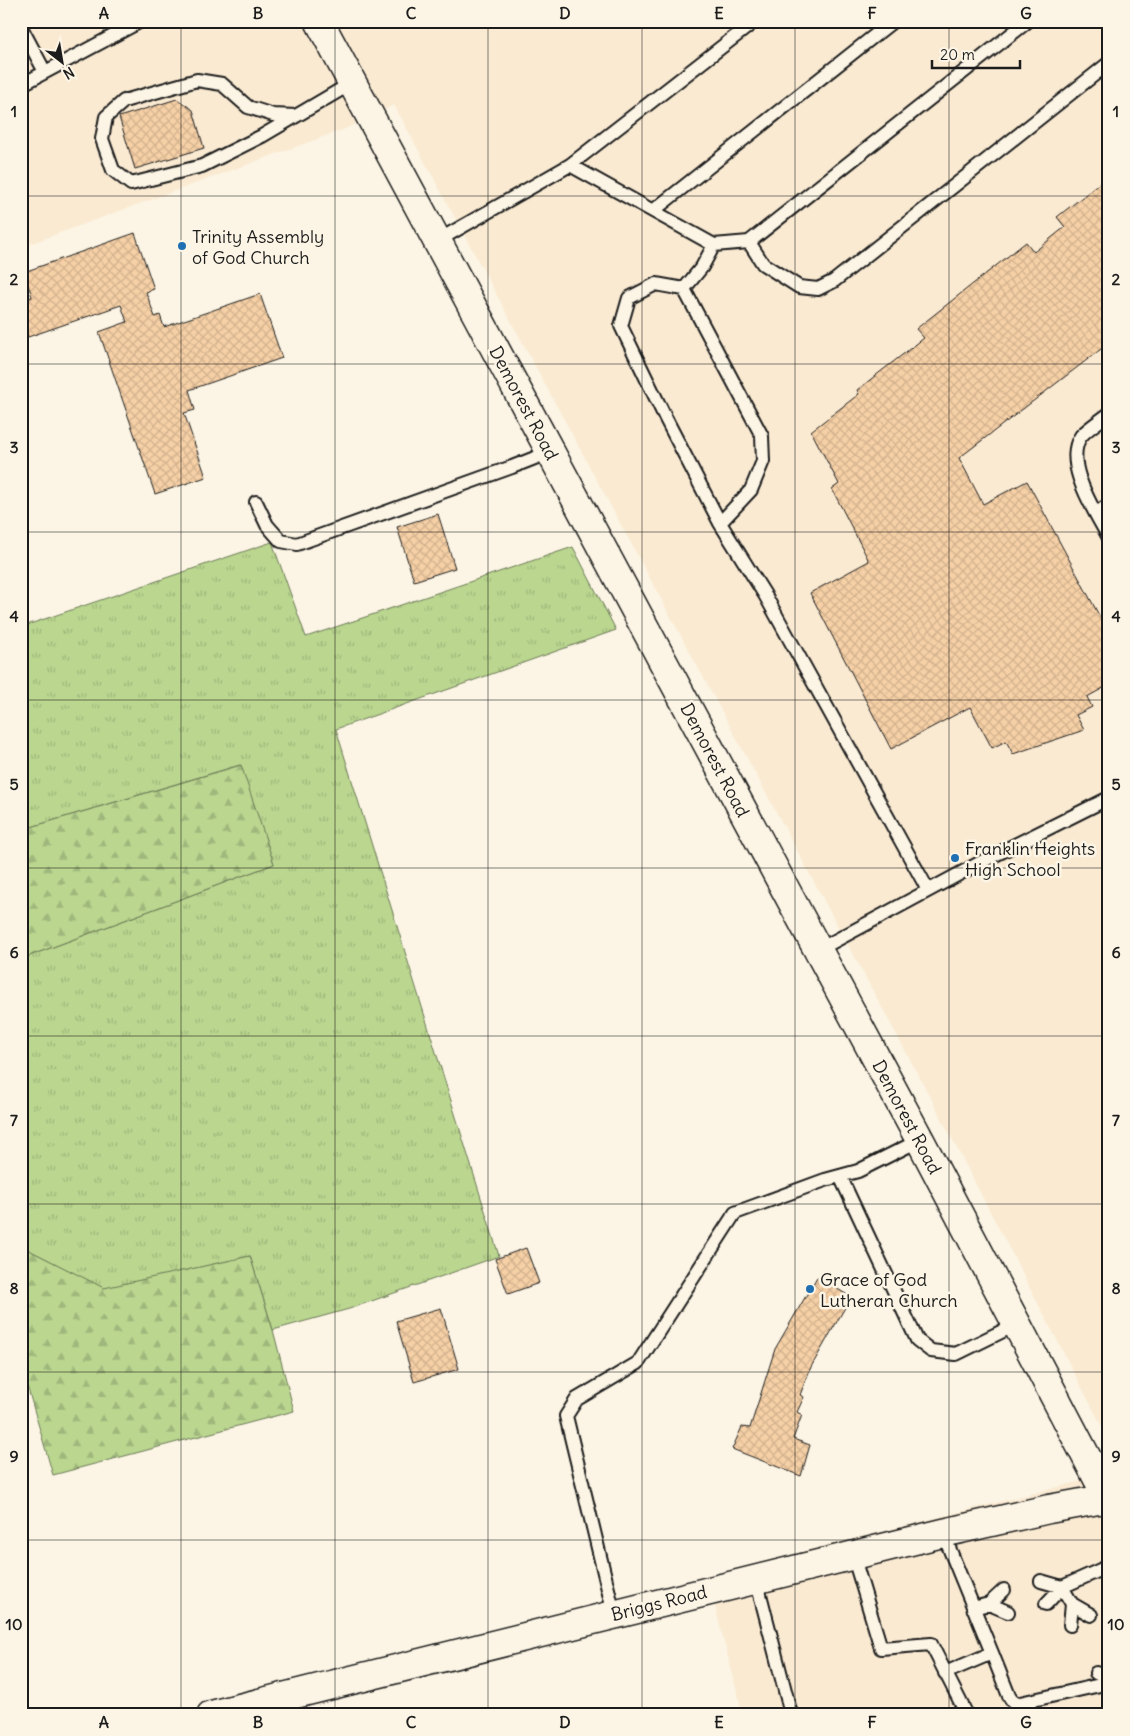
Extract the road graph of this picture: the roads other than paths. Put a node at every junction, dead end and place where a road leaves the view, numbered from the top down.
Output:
1 (141, 21) edge
2 (319, 21) edge
3 (755, 21) edge
4 (893, 21) edge
5 (1028, 21) edge
6 (21, 27) edge
7 (1109, 63) edge
8 (46, 72) junction
9 (352, 83) junction
10 (21, 85) edge
11 (296, 116) junction
12 (570, 165) junction
13 (653, 211) junction
14 (437, 241) junction
15 (749, 242) junction
16 (714, 245) junction
17 (684, 289) junction
18 (1109, 414) edge
19 (550, 452) junction
20 (256, 502) dead end
21 (1109, 504) edge
22 (1096, 514) junction
23 (720, 523) junction
24 (1109, 538) edge
25 (1109, 798) edge
26 (928, 890) junction
27 (818, 950) junction
28 (920, 1140) junction
29 (840, 1176) junction
30 (1017, 1324) junction
31 (1108, 1498) edge
32 (943, 1533) junction
33 (853, 1555) junction
34 (1109, 1566) edge
35 (756, 1579) junction
36 (1041, 1581) dead end
37 (1062, 1588) junction
38 (1004, 1590) dead end
39 (989, 1604) junction
40 (1046, 1604) dead end
41 (1072, 1604) junction
42 (972, 1608) junction
43 (1008, 1612) dead end
44 (614, 1614) junction
45 (1091, 1615) dead end
46 (1070, 1625) dead end
47 (992, 1653) junction
48 (945, 1673) junction
49 (1096, 1674) dead end
50 (1109, 1681) edge
51 (790, 1710) dead end
52 (212, 1715) edge
53 (967, 1715) edge

1 - 8 lane
2 - 9 street, Demorest Road
3 - 12 lane
4 - 13 lane
5 - 15 lane
6 - 8 lane
7 - 15 lane
8 - 10 lane
9 - 11 lane
9 - 14 street, Demorest Road
11 - 11 lane
12 - 13 lane
12 - 14 lane
13 - 16 lane
14 - 19 street, Demorest Road
15 - 16 lane
16 - 17 lane
17 - 23 lane
17 - 23 lane
18 - 22 lane
19 - 20 lane
19 - 27 street, Demorest Road
21 - 22 lane
22 - 24 lane
23 - 26 lane
25 - 26 lane
26 - 27 lane
27 - 28 street, Demorest Road
28 - 29 lane
28 - 30 street, Demorest Road
29 - 30 lane
29 - 44 lane
30 - 31 street, Demorest Road
31 - 32 street, Briggs Road
32 - 33 street, Briggs Road
32 - 42 lane
33 - 35 street, Briggs Road
33 - 48 lane
34 - 37 lane
35 - 44 street, Briggs Road
35 - 51 lane
36 - 37 lane
37 - 40 lane
37 - 41 lane
38 - 39 lane
39 - 42 lane
39 - 43 lane
41 - 45 lane
41 - 46 lane
42 - 47 lane
44 - 52 street, Briggs Road
47 - 48 lane
47 - 50 lane
48 - 53 lane
49 - 50 lane

